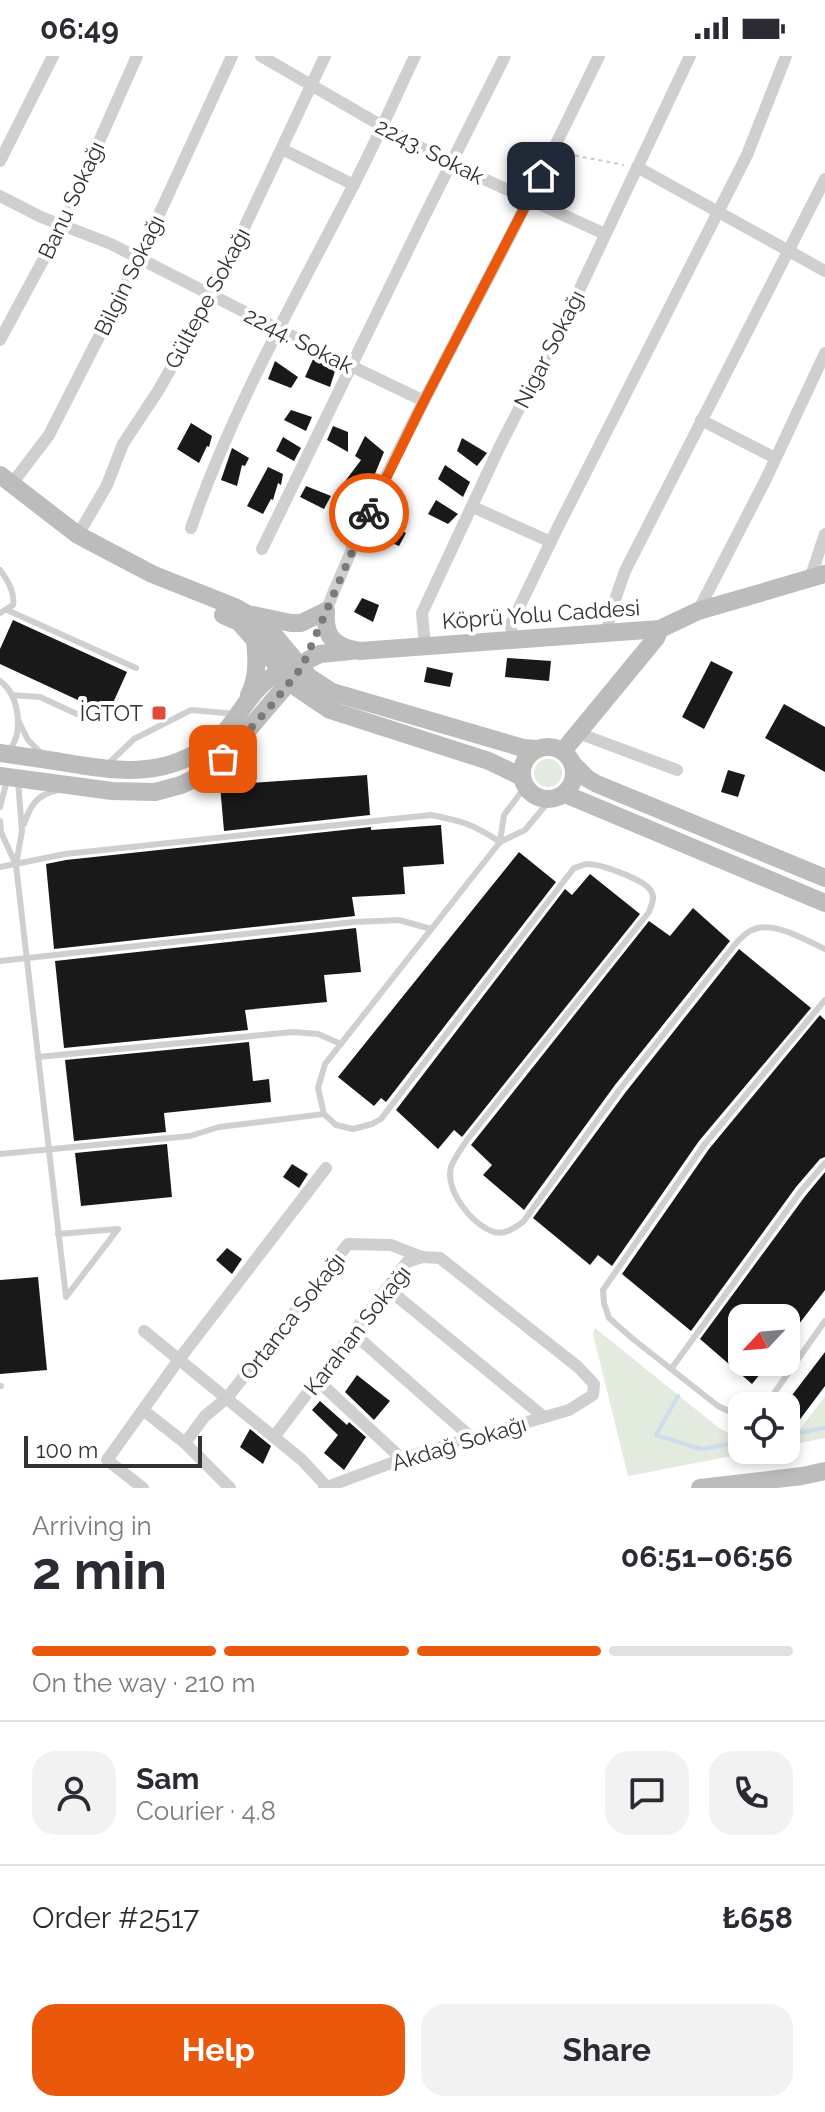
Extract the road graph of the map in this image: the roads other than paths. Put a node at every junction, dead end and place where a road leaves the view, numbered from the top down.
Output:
1 (53, 56) edge
2 (137, 56) edge
3 (232, 56) edge
4 (261, 56) edge
5 (325, 56) edge
6 (415, 56) edge
7 (505, 56) edge
8 (599, 56) edge
9 (690, 56) edge
10 (786, 56) edge
11 (311, 86) junction
12 (382, 126) junction
13 (282, 149) junction
14 (0, 161) edge
15 (451, 164) junction
16 (637, 167) junction
17 (825, 179) edge
18 (354, 185) junction
19 (0, 196) edge
20 (529, 200) junction
21 (718, 212) junction
22 (62, 225) junction
23 (605, 234) junction
24 (789, 251) junction
25 (139, 258) junction
26 (825, 271) edge
27 (212, 296) junction
28 (278, 329) junction
29 (0, 340) edge
30 (825, 353) edge
31 (351, 366) junction
32 (424, 401) junction
33 (701, 420) junction
34 (775, 458) junction
35 (4, 482) edge
36 (473, 507) junction
37 (191, 528) dead end
38 (825, 534) edge
39 (78, 535) junction
40 (551, 542) junction
41 (262, 549) dead end
42 (0, 570) edge
43 (818, 576) edge
44 (326, 611) junction
45 (698, 611) junction
46 (4, 612) edge
47 (247, 614) junction
48 (660, 629) junction
49 (607, 632) junction
50 (512, 639) junction
51 (255, 640) junction
52 (425, 646) junction
53 (366, 651) junction
54 (136, 668) dead end
55 (291, 673) junction
56 (0, 681) edge
57 (12, 695) junction
58 (243, 707) junction
59 (270, 707) junction
60 (330, 710) junction
61 (17, 717) junction
62 (92, 721) dead end
63 (578, 733) junction
64 (538, 749) junction
65 (1, 754) edge
66 (568, 758) junction
67 (50, 760) junction
68 (103, 769) junction
69 (677, 770) dead end
70 (9, 777) edge
71 (524, 782) junction
72 (75, 786) junction
73 (557, 797) junction
74 (0, 807) edge
75 (0, 821) edge
76 (22, 831) junction
77 (500, 842) junction
78 (16, 865) junction
79 (0, 867) edge
80 (825, 878) edge
81 (825, 903) edge
82 (431, 929) junction
83 (825, 949) edge
84 (27, 957) junction
85 (0, 961) edge
86 (825, 1000) edge
87 (341, 1044) junction
88 (38, 1057) junction
89 (324, 1114) junction
90 (49, 1149) junction
91 (0, 1154) edge
92 (825, 1163) edge
93 (326, 1168) dead end
94 (58, 1234) junction
95 (422, 1257) junction
96 (387, 1288) junction
97 (825, 1321) edge
98 (144, 1331) dead end
99 (353, 1333) junction
100 (180, 1358) junction
101 (671, 1369) junction
102 (317, 1380) junction
103 (775, 1392) edge
104 (593, 1395) joint
105 (227, 1398) junction
106 (143, 1410) junction
107 (728, 1411) edge
108 (544, 1417) junction
109 (274, 1437) junction
110 (472, 1438) junction
111 (185, 1443) junction
112 (402, 1459) junction
113 (825, 1471) edge
114 (143, 1488) edge
115 (230, 1488) edge
116 (326, 1488) edge
117 (700, 1488) edge

1 - 14 street
2 - 22 street, Banu Sokağı
3 - 25 street, Bilgin Sokağı
4 - 11 street, 2243. Sokak
5 - 11 street, Gültepe Sokağı
6 - 12 street
7 - 15 street
8 - 20 street
9 - 16 street, Nigar Sokağı
10 - 21 street
11 - 12 street, 2243. Sokak
11 - 13 street, Gültepe Sokağı
12 - 15 street, 2243. Sokak
12 - 18 street
13 - 18 street
13 - 27 street, Gültepe Sokağı
15 - 20 street, 2243. Sokak
15 - 31 street
16 - 21 street
16 - 23 street, Nigar Sokağı
17 - 24 street
18 - 28 street
19 - 22 street, 2244. Sokak
20 - 23 street, 2243. Sokak
20 - 32 street
21 - 24 street
21 - 40 street
22 - 25 street, 2244. Sokak
22 - 29 street, Banu Sokağı
23 - 36 street, Nigar Sokağı
24 - 26 street
24 - 33 street
25 - 27 street, 2244. Sokak
25 - 35 street, Bilgin Sokağı
27 - 28 street, 2244. Sokak
27 - 39 street, Gültepe Sokağı
28 - 31 street, 2244. Sokak
28 - 37 street
30 - 34 street
31 - 32 street, 2244. Sokak
31 - 41 street
32 - 44 street
33 - 34 street
33 - 49 street
34 - 45 street
35 - 39 main road
35 - 51 main road
36 - 40 street
36 - 52 street, Nigar Sokağı
38 - 43 street
39 - 47 main road
40 - 50 street
42 - 46 lane
43 - 45 main road, Köprü Yolu Caddesi
44 - 47 main road
44 - 53 main road, Köprü Yolu Caddesi
44 - 55 main road
45 - 48 main road, Köprü Yolu Caddesi
46 - 54 lane
47 - 55 main road
48 - 49 main road, Köprü Yolu Caddesi
48 - 63 main road
49 - 50 main road, Köprü Yolu Caddesi
50 - 52 main road, Köprü Yolu Caddesi
51 - 55 main road
51 - 58 main road
52 - 53 main road, Köprü Yolu Caddesi
53 - 55 main road
55 - 58 main road
55 - 59 main road
55 - 60 main road
55 - 64 main road
56 - 57 lane
57 - 61 lane
57 - 62 lane
58 - 68 lane
58 - 68 main road
59 - 60 main road
59 - 72 main road
60 - 71 main road
61 - 65 lane
61 - 67 lane
63 - 66 main road
63 - 69 street
64 - 66 main road
64 - 71 main road
65 - 67 main road
66 - 73 main road
66 - 80 main road
67 - 68 main road
67 - 70 main road
70 - 72 main road
70 - 74 lane
70 - 76 lane
71 - 73 main road
71 - 77 lane
72 - 76 lane
73 - 77 lane
73 - 81 main road
75 - 78 lane
76 - 78 lane
77 - 78 lane
77 - 82 lane
78 - 79 lane
78 - 84 lane
82 - 84 lane
82 - 87 lane
83 - 89 lane
84 - 85 lane
84 - 88 lane
86 - 101 lane
87 - 88 lane
87 - 89 lane
88 - 90 lane
89 - 90 lane
90 - 91 lane
90 - 94 lane
92 - 101 lane
93 - 100 street
94 - 94 lane
95 - 96 street, Karahan Sokağı
95 - 104 street, Karahan Sokağı
95 - 105 street, Ortanca Sokağı
96 - 99 street, Karahan Sokağı
96 - 108 street
97 - 103 lane
98 - 100 street
99 - 102 street, Karahan Sokağı
99 - 110 street
100 - 105 street
100 - 106 street
101 - 107 lane
102 - 109 street, Karahan Sokağı
102 - 112 street
104 - 108 street, Akdağ Sokağı
105 - 109 street
105 - 111 street, Ortanca Sokağı
106 - 111 street
106 - 114 street
108 - 110 street, Akdağ Sokağı
109 - 116 street
110 - 112 street, Akdağ Sokağı
111 - 115 street
112 - 116 street, Akdağ Sokağı
113 - 117 main road

